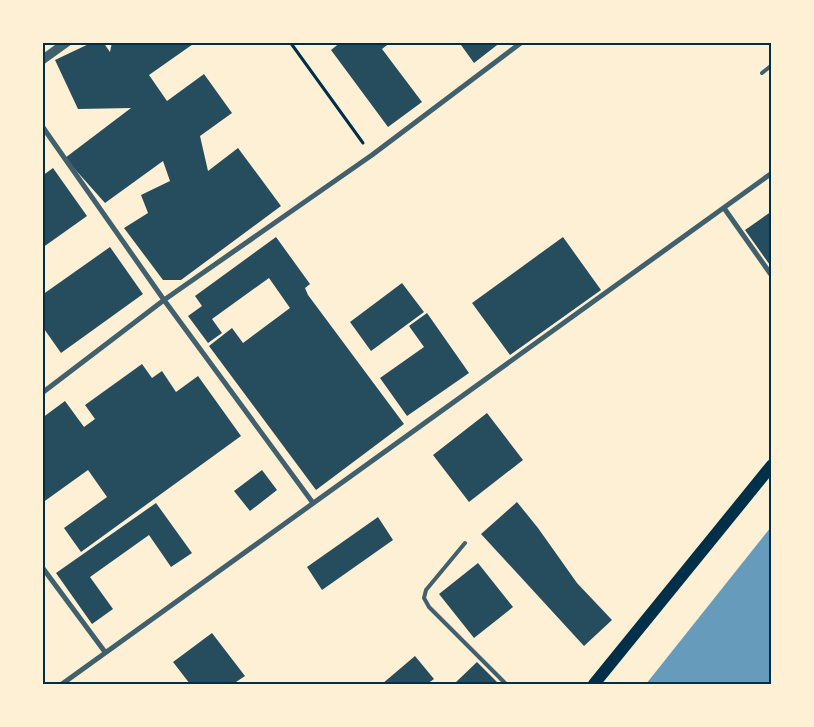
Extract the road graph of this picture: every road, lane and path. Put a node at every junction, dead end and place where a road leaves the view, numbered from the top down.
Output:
1 (67, 42) edge
2 (290, 42) edge
3 (522, 42) edge
4 (42, 60) edge
5 (772, 65) edge
6 (762, 73) dead end
7 (42, 126) edge
8 (372, 155) junction
9 (772, 174) edge
10 (724, 208) junction
11 (772, 276) edge
12 (164, 300) junction
13 (42, 393) edge
14 (772, 465) edge
15 (313, 503) junction
16 (465, 543) dead end
17 (42, 567) edge
18 (105, 652) junction
19 (62, 684) edge
20 (506, 684) edge
21 (594, 684) edge

1 - 4 street
2 - 8 path
3 - 8 street
5 - 6 lane
7 - 12 street
8 - 12 street
9 - 10 street
10 - 11 street
10 - 15 street
12 - 13 street
12 - 15 street
14 - 21 main road
15 - 18 street
16 - 20 lane
17 - 18 street
18 - 19 street

